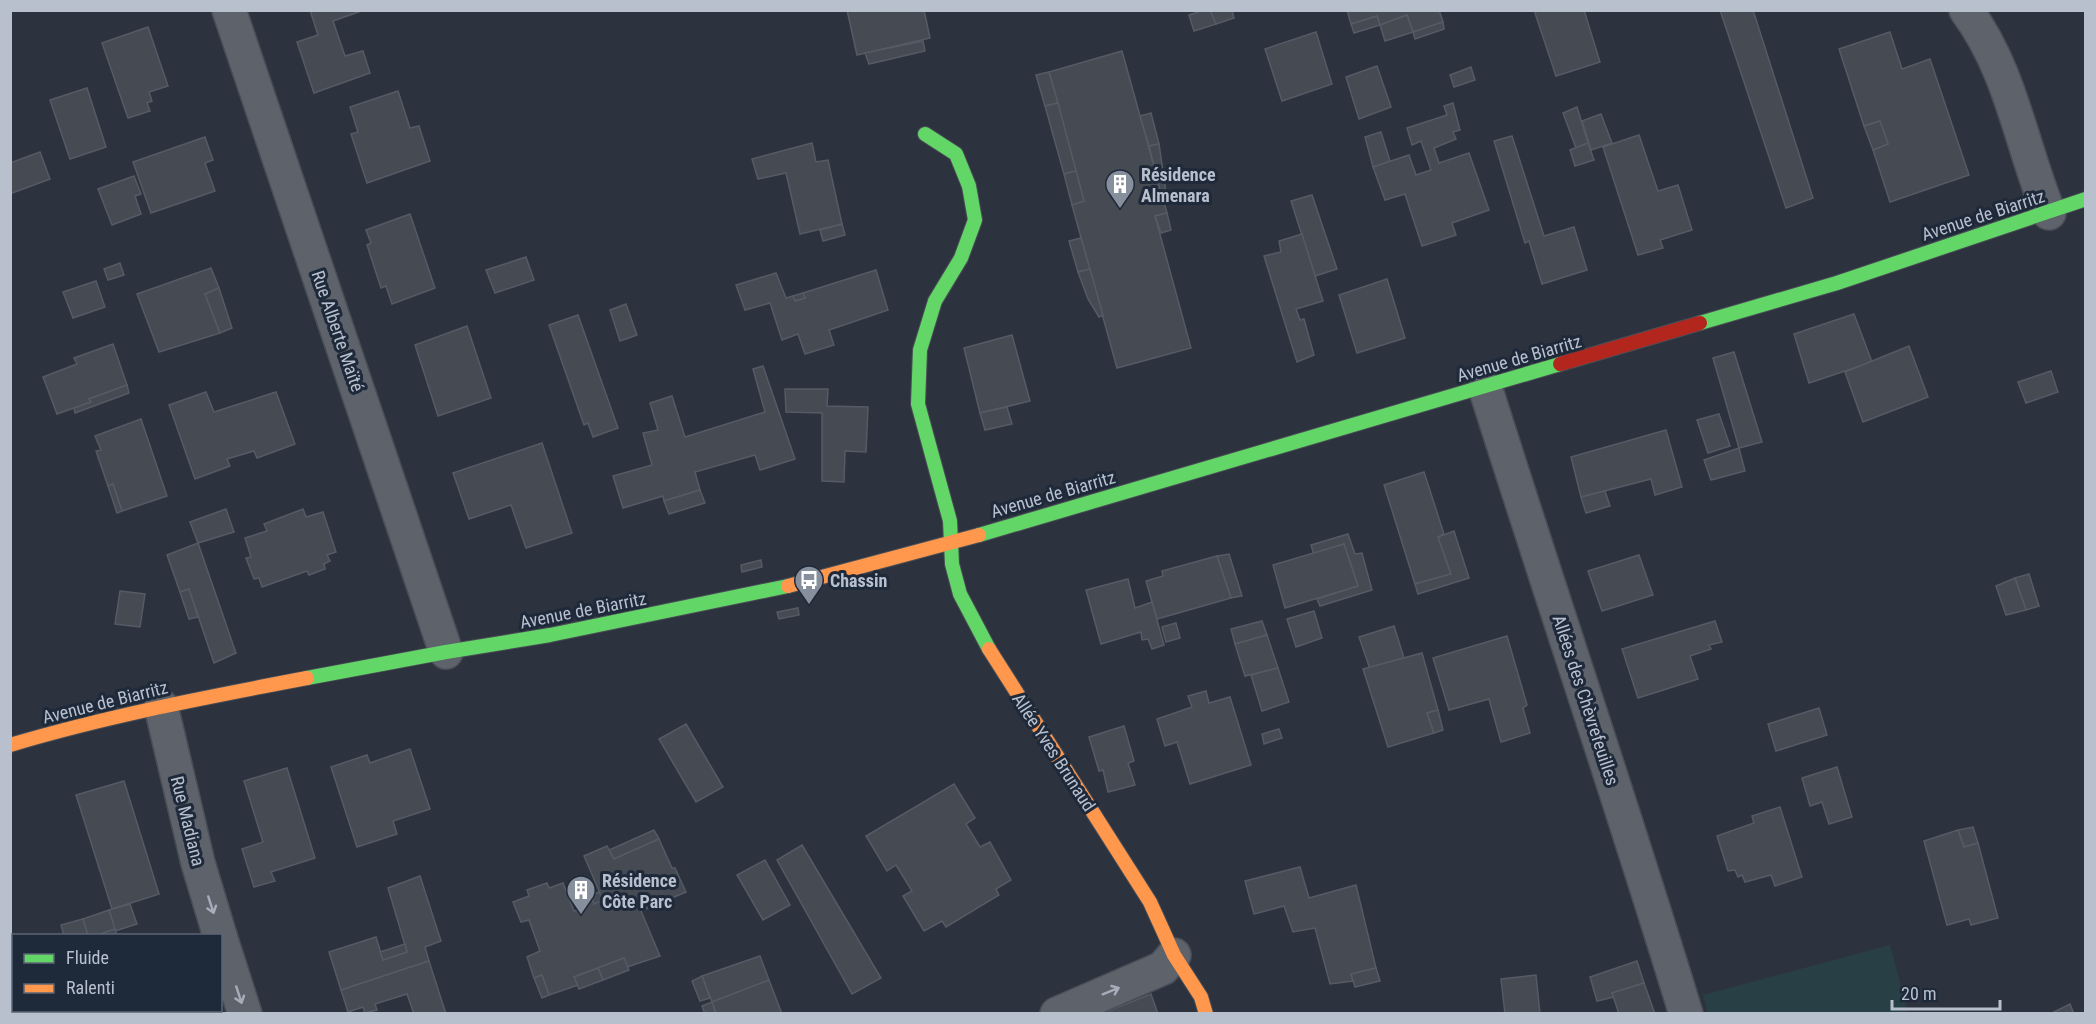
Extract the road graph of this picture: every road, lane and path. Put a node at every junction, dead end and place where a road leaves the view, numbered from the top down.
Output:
1 (229, 10) edge
2 (1966, 10) edge
3 (925, 134) dead end
4 (2085, 199) edge
5 (2049, 213) junction
6 (1485, 387) junction
7 (951, 543) junction
8 (446, 652) junction
9 (161, 706) junction
10 (10, 745) edge
11 (219, 934) edge
12 (222, 942) edge
13 (1174, 955) junction
14 (245, 1014) edge
15 (1057, 1014) edge
16 (1206, 1014) edge
17 (1686, 1014) edge

1 - 8 street, Rue Alberte Maïté
2 - 5 street
3 - 7 main road, Allée Yves Brunaud
4 - 5 main road, Avenue de Biarritz
5 - 6 main road, Avenue de Biarritz
6 - 7 main road, Avenue de Biarritz
6 - 17 street, Allées des Chèvrefeuilles
7 - 8 main road, Avenue de Biarritz
7 - 13 main road, Allée Yves Brunaud
8 - 9 main road, Avenue de Biarritz
9 - 10 main road, Avenue de Biarritz
9 -> 11 street, Rue Madiana
12 -> 14 street, Rue Madiana
15 -> 13 street
13 - 16 main road, Allée Yves Brunaud

